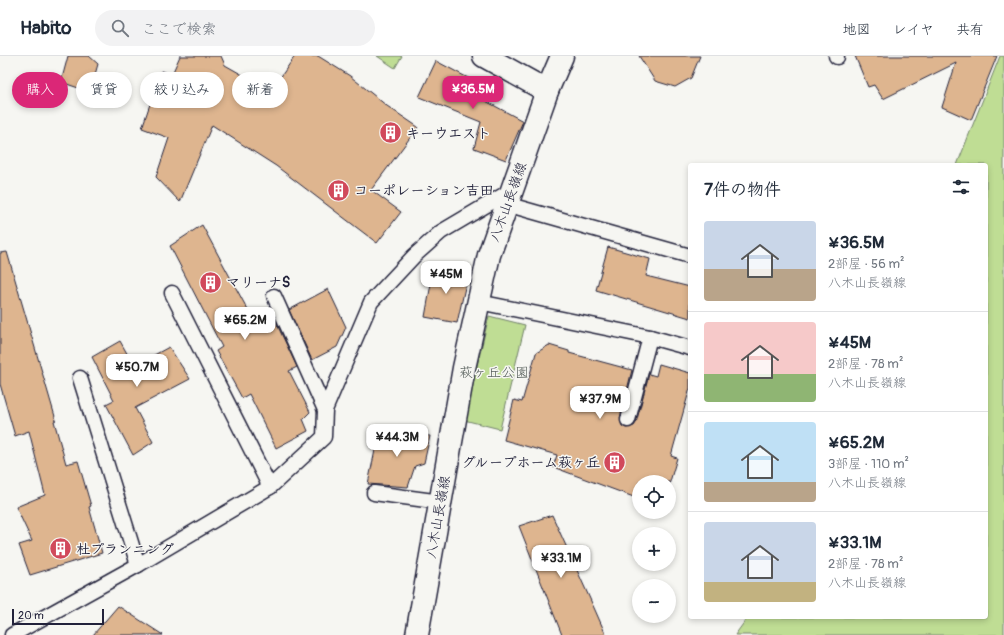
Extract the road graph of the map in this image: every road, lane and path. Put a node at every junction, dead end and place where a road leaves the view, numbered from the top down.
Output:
1 (484, 56) edge
2 (562, 56) edge
3 (547, 91) junction
4 (509, 197) junction
5 (688, 255) edge
6 (172, 293) dead end
7 (274, 296) dead end
8 (479, 302) junction
9 (650, 337) junction
10 (688, 347) edge
11 (80, 378) dead end
12 (325, 410) junction
13 (628, 420) dead end
14 (270, 487) junction
15 (374, 493) dead end
16 (441, 502) junction
17 (138, 564) junction
18 (12, 635) edge
19 (418, 635) edge

1 - 3 street
2 - 3 street, 八木山長嶺線
3 - 4 street, 八木山長嶺線
4 - 5 lane
4 - 8 street, 八木山長嶺線
4 - 12 lane
6 - 14 lane
7 - 12 lane
8 - 9 lane
8 - 16 street, 八木山長嶺線
9 - 10 lane
9 - 13 lane
11 - 17 lane
12 - 14 lane
14 - 17 lane
15 - 16 lane
16 - 19 street, 八木山長嶺線
17 - 18 lane

